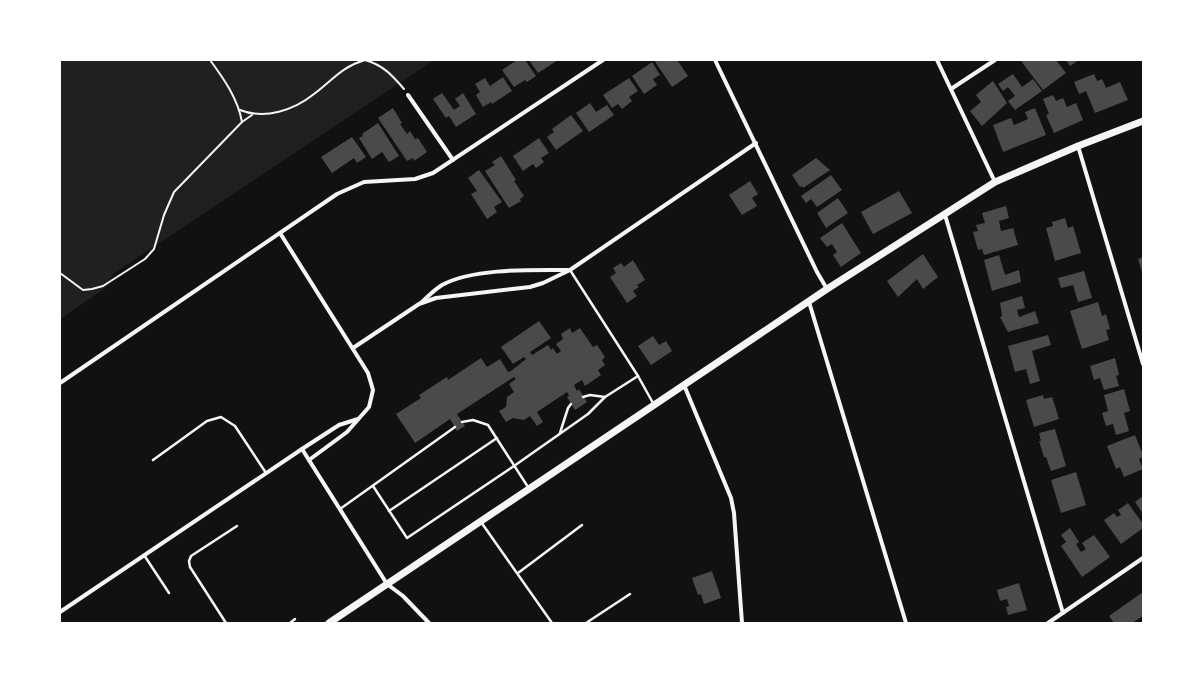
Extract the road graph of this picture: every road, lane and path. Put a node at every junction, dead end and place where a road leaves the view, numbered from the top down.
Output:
1 (210, 60) edge
2 (365, 60) edge
3 (603, 60) edge
4 (715, 60) edge
5 (936, 60) edge
6 (995, 60) edge
7 (951, 89) junction
8 (408, 95) joint
9 (240, 110) junction
10 (252, 114) junction
11 (1143, 121) edge
12 (242, 122) junction
13 (756, 143) junction
14 (1078, 146) junction
15 (453, 160) junction
16 (995, 182) junction
17 (945, 215) junction
18 (280, 233) junction
19 (570, 270) junction
20 (60, 273) edge
21 (827, 289) junction
22 (809, 302) junction
23 (419, 304) junction
24 (353, 348) junction
25 (1143, 364) edge
26 (638, 376) junction
27 (60, 383) edge
28 (684, 385) junction
29 (583, 397) dead end
30 (605, 398) junction
31 (571, 404) dead end
32 (654, 405) junction
33 (358, 419) junction
34 (462, 422) dead end
35 (455, 427) dead end
36 (560, 433) junction
37 (496, 438) junction
38 (302, 449) junction
39 (153, 460) dead end
40 (309, 460) junction
41 (514, 466) junction
42 (266, 473) junction
43 (373, 486) junction
44 (529, 489) junction
45 (340, 509) junction
46 (389, 511) junction
47 (480, 521) junction
48 (582, 525) dead end
49 (238, 526) dead end
50 (144, 555) junction
51 (1143, 558) edge
52 (518, 573) junction
53 (387, 584) junction
54 (169, 593) dead end
55 (630, 594) dead end
56 (60, 612) edge
57 (1063, 613) junction
58 (295, 620) dead end
59 (226, 623) edge
60 (290, 623) edge
61 (328, 623) edge
62 (429, 623) edge
63 (552, 623) edge
64 (586, 623) edge
65 (742, 623) edge
66 (906, 623) edge
67 (1048, 623) edge

1 - 9 path
2 - 8 path
2 - 10 path
3 - 15 street
4 - 13 street
5 - 7 street
6 - 7 street
7 - 16 street
8 - 15 street
9 - 10 path
9 - 12 path
10 - 12 path
11 - 14 street
12 - 20 path
13 - 19 street
13 - 21 street
14 - 16 street
14 - 25 street
15 - 18 street
16 - 17 street
17 - 21 street
17 - 57 street
18 - 24 street
18 - 27 street
19 - 23 street
19 - 23 street
19 - 26 lane
21 - 22 street
22 - 28 street
22 - 66 street
23 - 24 street
24 - 33 street
26 - 30 lane
26 - 32 lane
28 - 32 street
28 - 65 street
29 - 30 lane
30 - 36 lane
31 - 36 lane
32 - 44 street
33 - 38 street
33 - 40 street
34 - 37 lane
35 - 43 lane
36 - 41 lane
37 - 41 lane
37 - 46 lane
38 - 40 street
38 - 42 street
39 - 42 lane
40 - 45 street
41 - 44 lane
41 - 46 lane
42 - 50 street
43 - 45 lane
43 - 46 lane
44 - 47 street
45 - 53 street
47 - 52 lane
47 - 53 street
48 - 52 lane
49 - 59 lane
50 - 54 lane
50 - 56 street
51 - 57 street
52 - 63 lane
53 - 61 street
53 - 62 street
55 - 64 lane
57 - 67 street
58 - 60 lane

